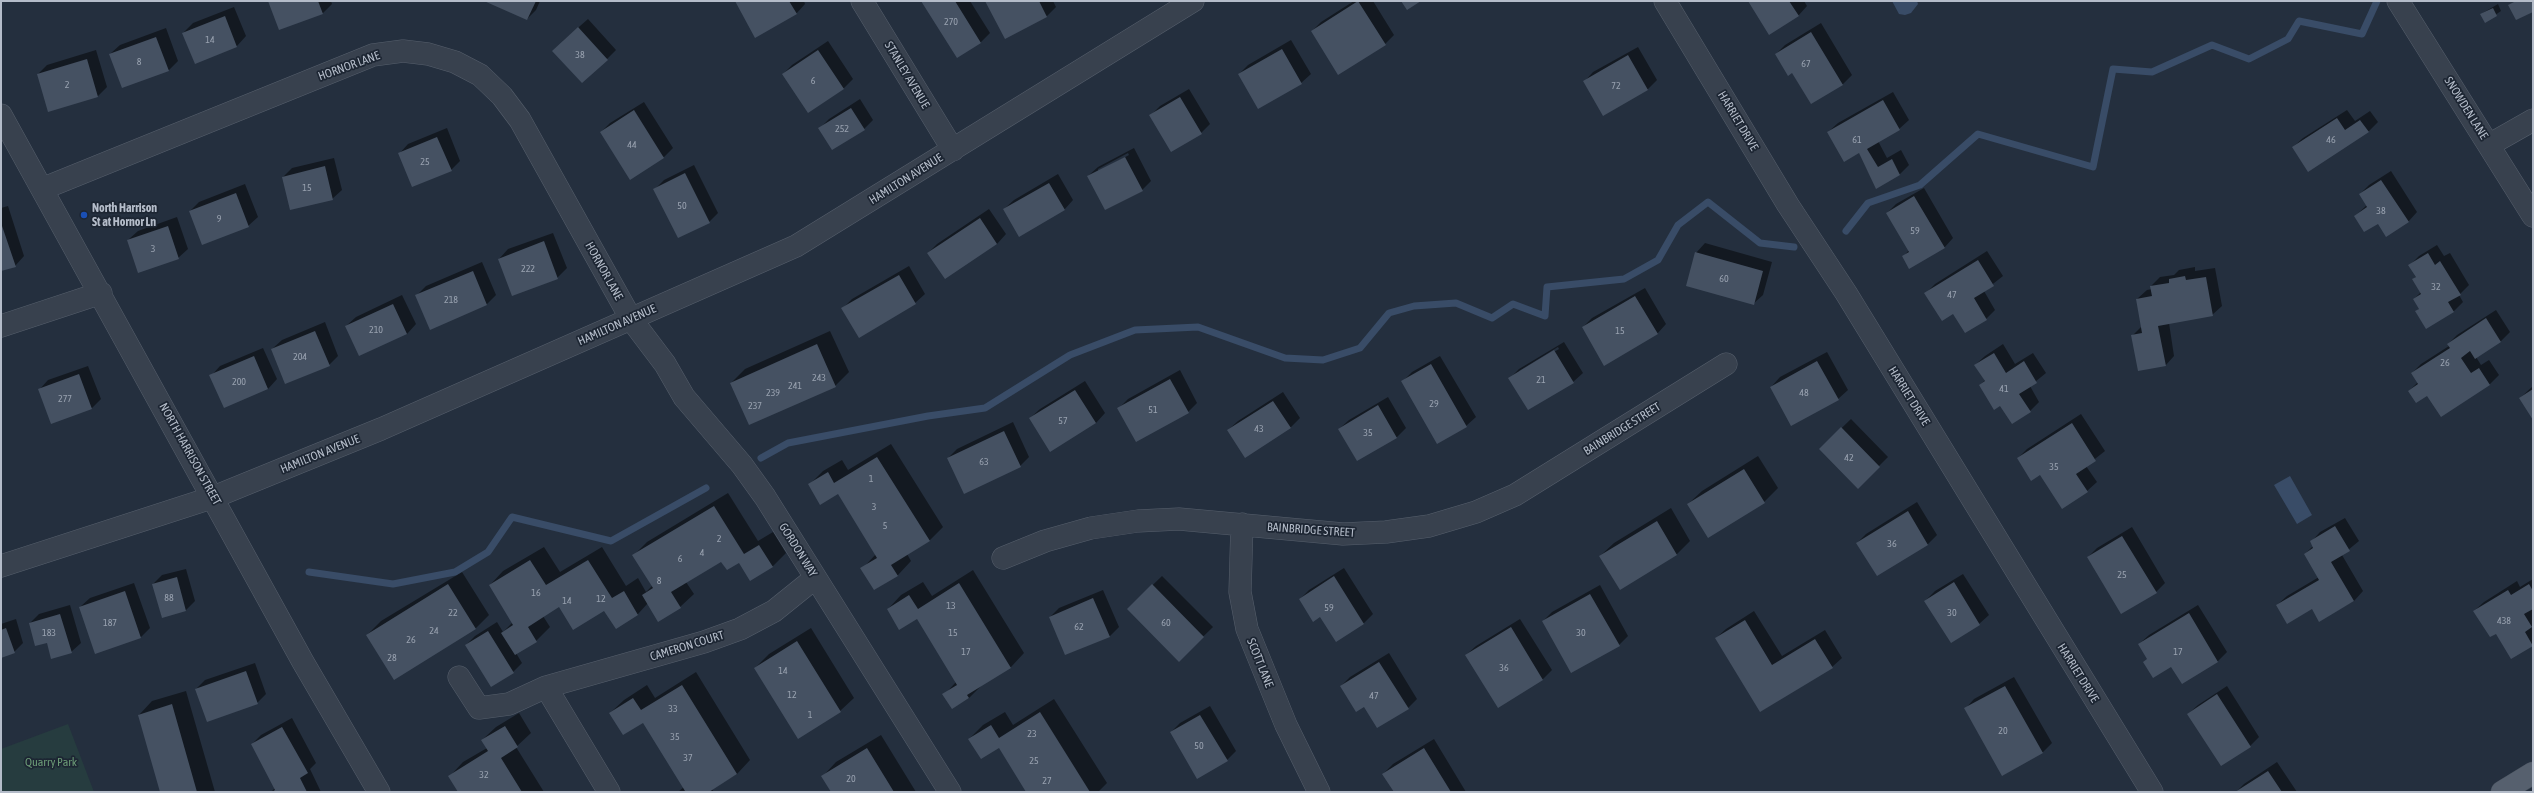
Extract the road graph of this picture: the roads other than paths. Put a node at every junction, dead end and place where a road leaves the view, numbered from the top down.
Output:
1 (862, 1) edge
2 (1193, 1) edge
3 (1665, 1) edge
4 (2398, 1) edge
5 (1, 115) edge
6 (2533, 120) edge
7 (2490, 145) junction
8 (952, 150) junction
9 (42, 190) junction
10 (2533, 216) edge
11 (101, 293) junction
12 (631, 319) junction
13 (1, 326) edge
14 (1726, 364) dead end
15 (214, 497) junction
16 (1242, 524) junction
17 (1003, 558) dead end
18 (1, 566) edge
19 (815, 578) junction
20 (459, 677) dead end
21 (546, 687) junction
22 (2533, 773) edge
23 (379, 792) edge
24 (608, 792) edge
25 (950, 792) edge
26 (1319, 792) edge
27 (2152, 792) edge
28 (2502, 792) edge

1 - 8 street, STANLEY AVENUE
2 - 8 street, HAMILTON AVENUE
3 - 27 street, HARRIET DRIVE
4 - 7 street, SNOWDEN LANE
5 - 9 street, NORTH HARRISON STREET
6 - 7 street
7 - 10 street, SNOWDEN LANE
8 - 12 street, HAMILTON AVENUE
9 - 11 street, NORTH HARRISON STREET
9 - 12 street, HORNOR LANE
11 - 13 street
11 - 15 street, NORTH HARRISON STREET
12 - 15 street, HAMILTON AVENUE
12 - 19 street, GORDON WAY
14 - 16 street, BAINBRIDGE STREET
15 - 18 street, HAMILTON AVENUE
15 - 23 street, NORTH HARRISON STREET
16 - 17 street, BAINBRIDGE STREET
16 - 26 street, SCOTT LANE
19 - 21 street, CAMERON COURT
19 - 25 street, GORDON WAY
20 - 21 street, CAMERON COURT
21 - 24 street
22 - 28 main road

